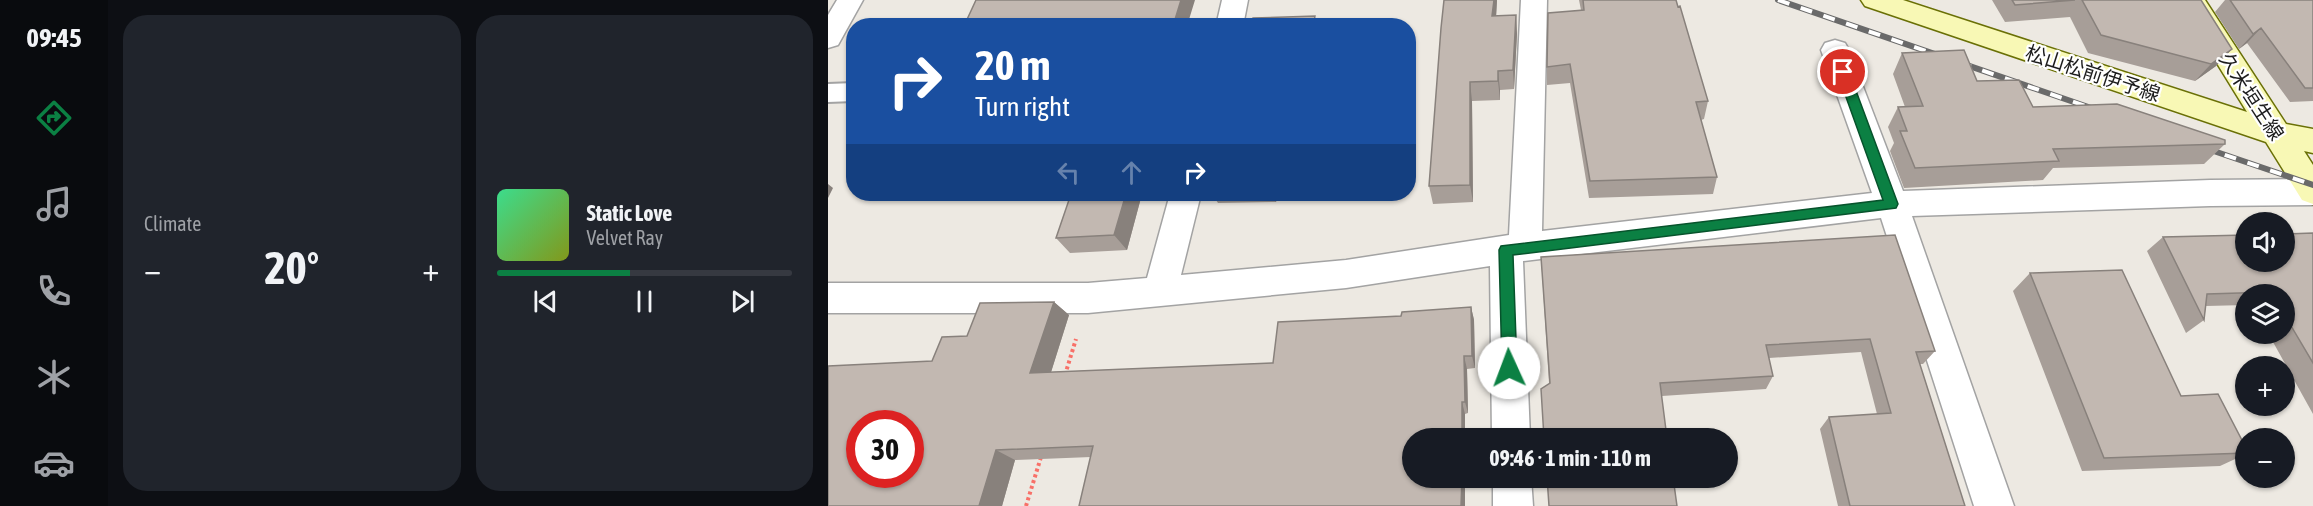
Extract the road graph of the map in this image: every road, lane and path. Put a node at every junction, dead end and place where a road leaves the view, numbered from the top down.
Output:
1 (850, 0) edge
2 (1235, 0) edge
3 (1534, 0) edge
4 (1874, 0) edge
5 (2191, 0) edge
6 (1230, 18) edge
7 (828, 38) edge
8 (1835, 50) dead end
9 (846, 92) edge
10 (828, 93) edge
11 (2275, 133) junction
12 (2313, 141) edge
13 (2313, 192) edge
14 (1183, 201) edge
15 (1892, 204) junction
16 (1516, 248) junction
17 (1160, 292) junction
18 (828, 298) edge
19 (1088, 298) junction
20 (1062, 386) edge
21 (1511, 428) edge
22 (1042, 451) edge
23 (1512, 488) edge
24 (1026, 506) edge
25 (1513, 506) edge
26 (1994, 506) edge

1 - 7 street
2 - 6 street
3 - 16 street
4 - 11 main road, 松山松前伊予線
5 - 11 main road, 久米垣生線
8 - 15 street
9 - 10 lane
11 - 12 main road, 松山松前伊予線
11 - 13 main road, 久米垣生線
13 - 15 street
14 - 17 street
15 - 16 street
15 - 26 street
16 - 17 street
16 - 21 street
17 - 19 street
18 - 19 street
19 - 20 path
22 - 24 path
23 - 25 street

